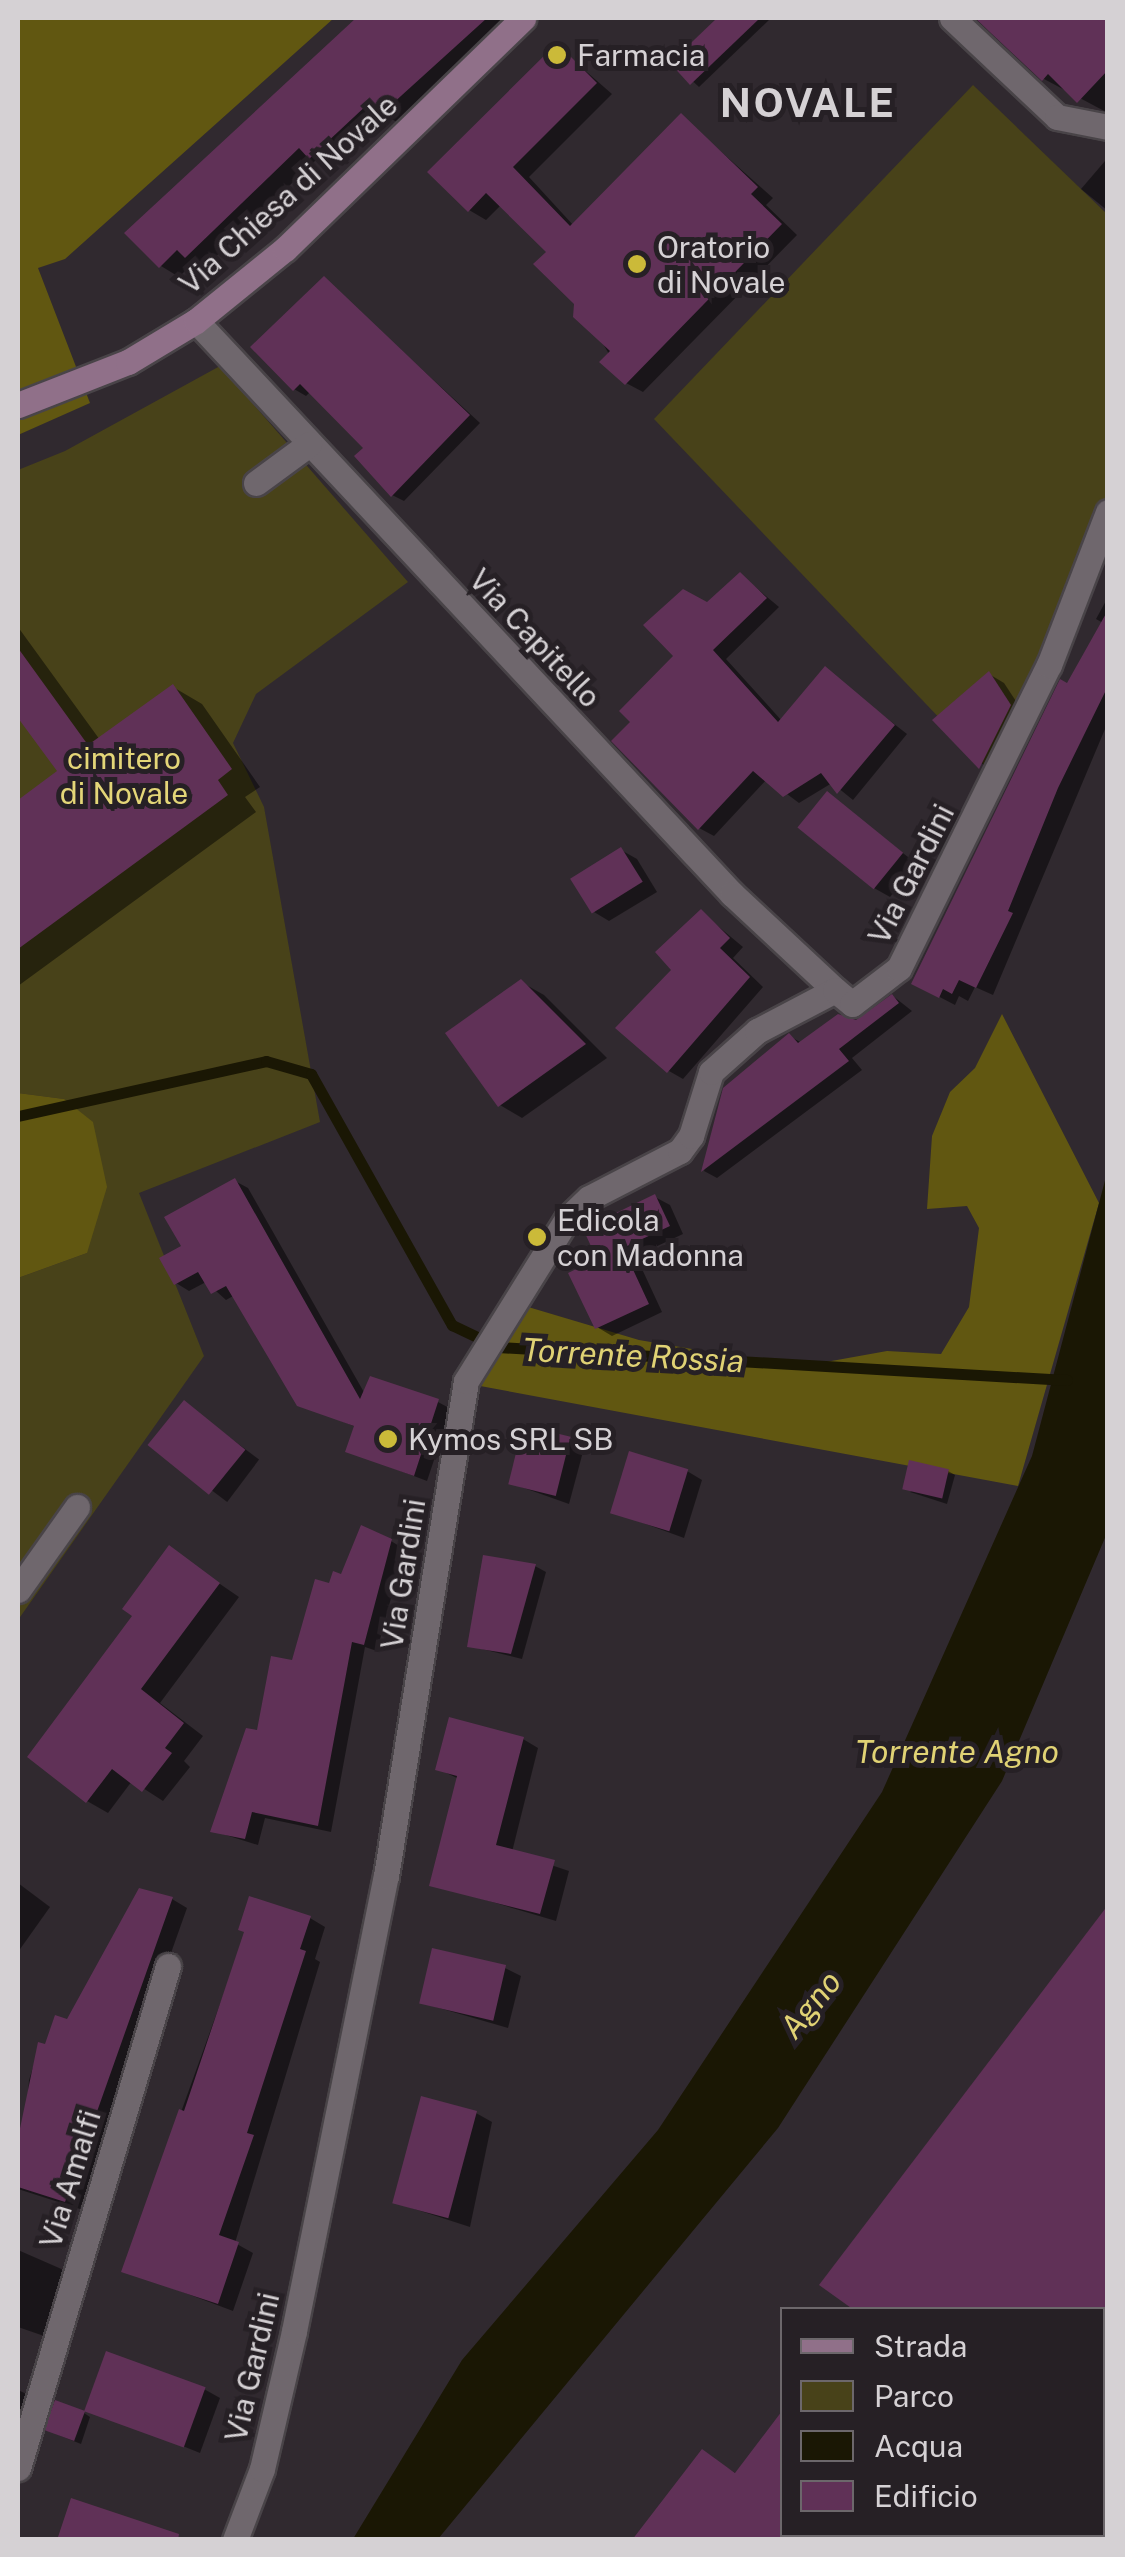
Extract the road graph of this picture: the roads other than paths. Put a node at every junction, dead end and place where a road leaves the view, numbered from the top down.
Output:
1 (522, 18) edge
2 (952, 18) edge
3 (1108, 127) edge
4 (196, 322) junction
5 (18, 406) edge
6 (309, 444) junction
7 (256, 483) dead end
8 (1108, 512) edge
9 (835, 990) junction
10 (77, 1507) dead end
11 (18, 1590) edge
12 (168, 1966) dead end
13 (18, 2468) edge
14 (234, 2540) edge

1 - 4 main road, Via Chiesa di Novale
2 - 3 street
4 - 5 main road, Via Chiesa di Novale
4 - 6 street, Via Capitello
6 - 7 street
6 - 9 street, Via Capitello
8 - 9 street, Via Gardini
9 - 14 street, Via Gardini
10 - 11 street
12 - 13 street, Via Amalfi

